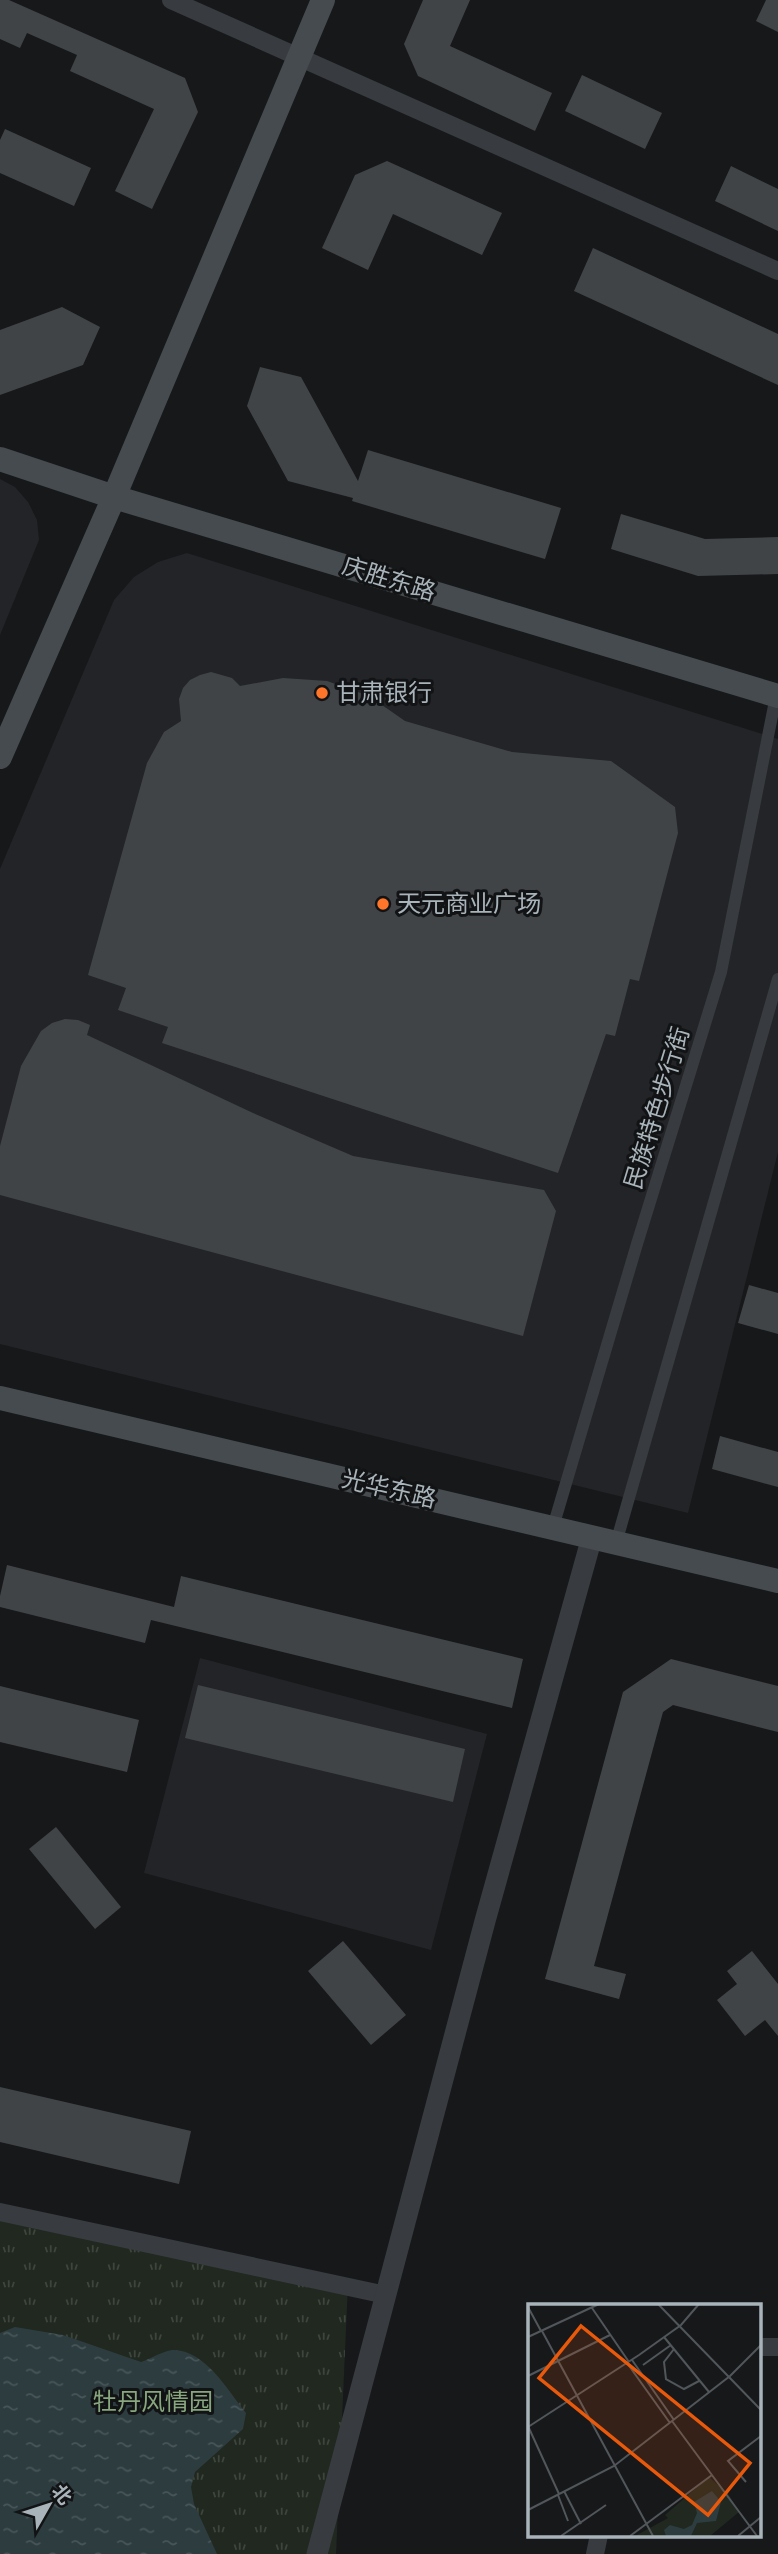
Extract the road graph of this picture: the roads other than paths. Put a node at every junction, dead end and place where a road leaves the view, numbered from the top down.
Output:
1 (171, 0) edge
2 (323, 0) edge
3 (299, 56) junction
4 (778, 271) edge
5 (0, 459) edge
6 (114, 496) junction
7 (777, 696) edge
8 (0, 757) edge
9 (778, 979) edge
10 (0, 1398) edge
11 (554, 1527) junction
12 (592, 1536) junction
13 (616, 1543) junction
14 (778, 1581) edge
15 (0, 2212) edge
16 (386, 2295) junction
17 (760, 2347) edge
18 (778, 2347) edge
19 (599, 2536) edge
20 (317, 2554) edge
21 (595, 2554) edge

1 - 3 street
2 - 3 main road
3 - 4 street
3 - 6 main road
5 - 6 main road, 庆胜东路
6 - 7 main road, 庆胜东路
6 - 8 main road
7 - 11 street, 民族特色步行街
9 - 13 street
10 - 11 main road, 光华东路
11 - 12 main road, 光华东路
12 - 13 main road, 光华东路
12 - 16 street
13 - 14 main road, 光华东路
15 - 16 street
16 - 20 street
17 - 18 street
19 - 21 street

